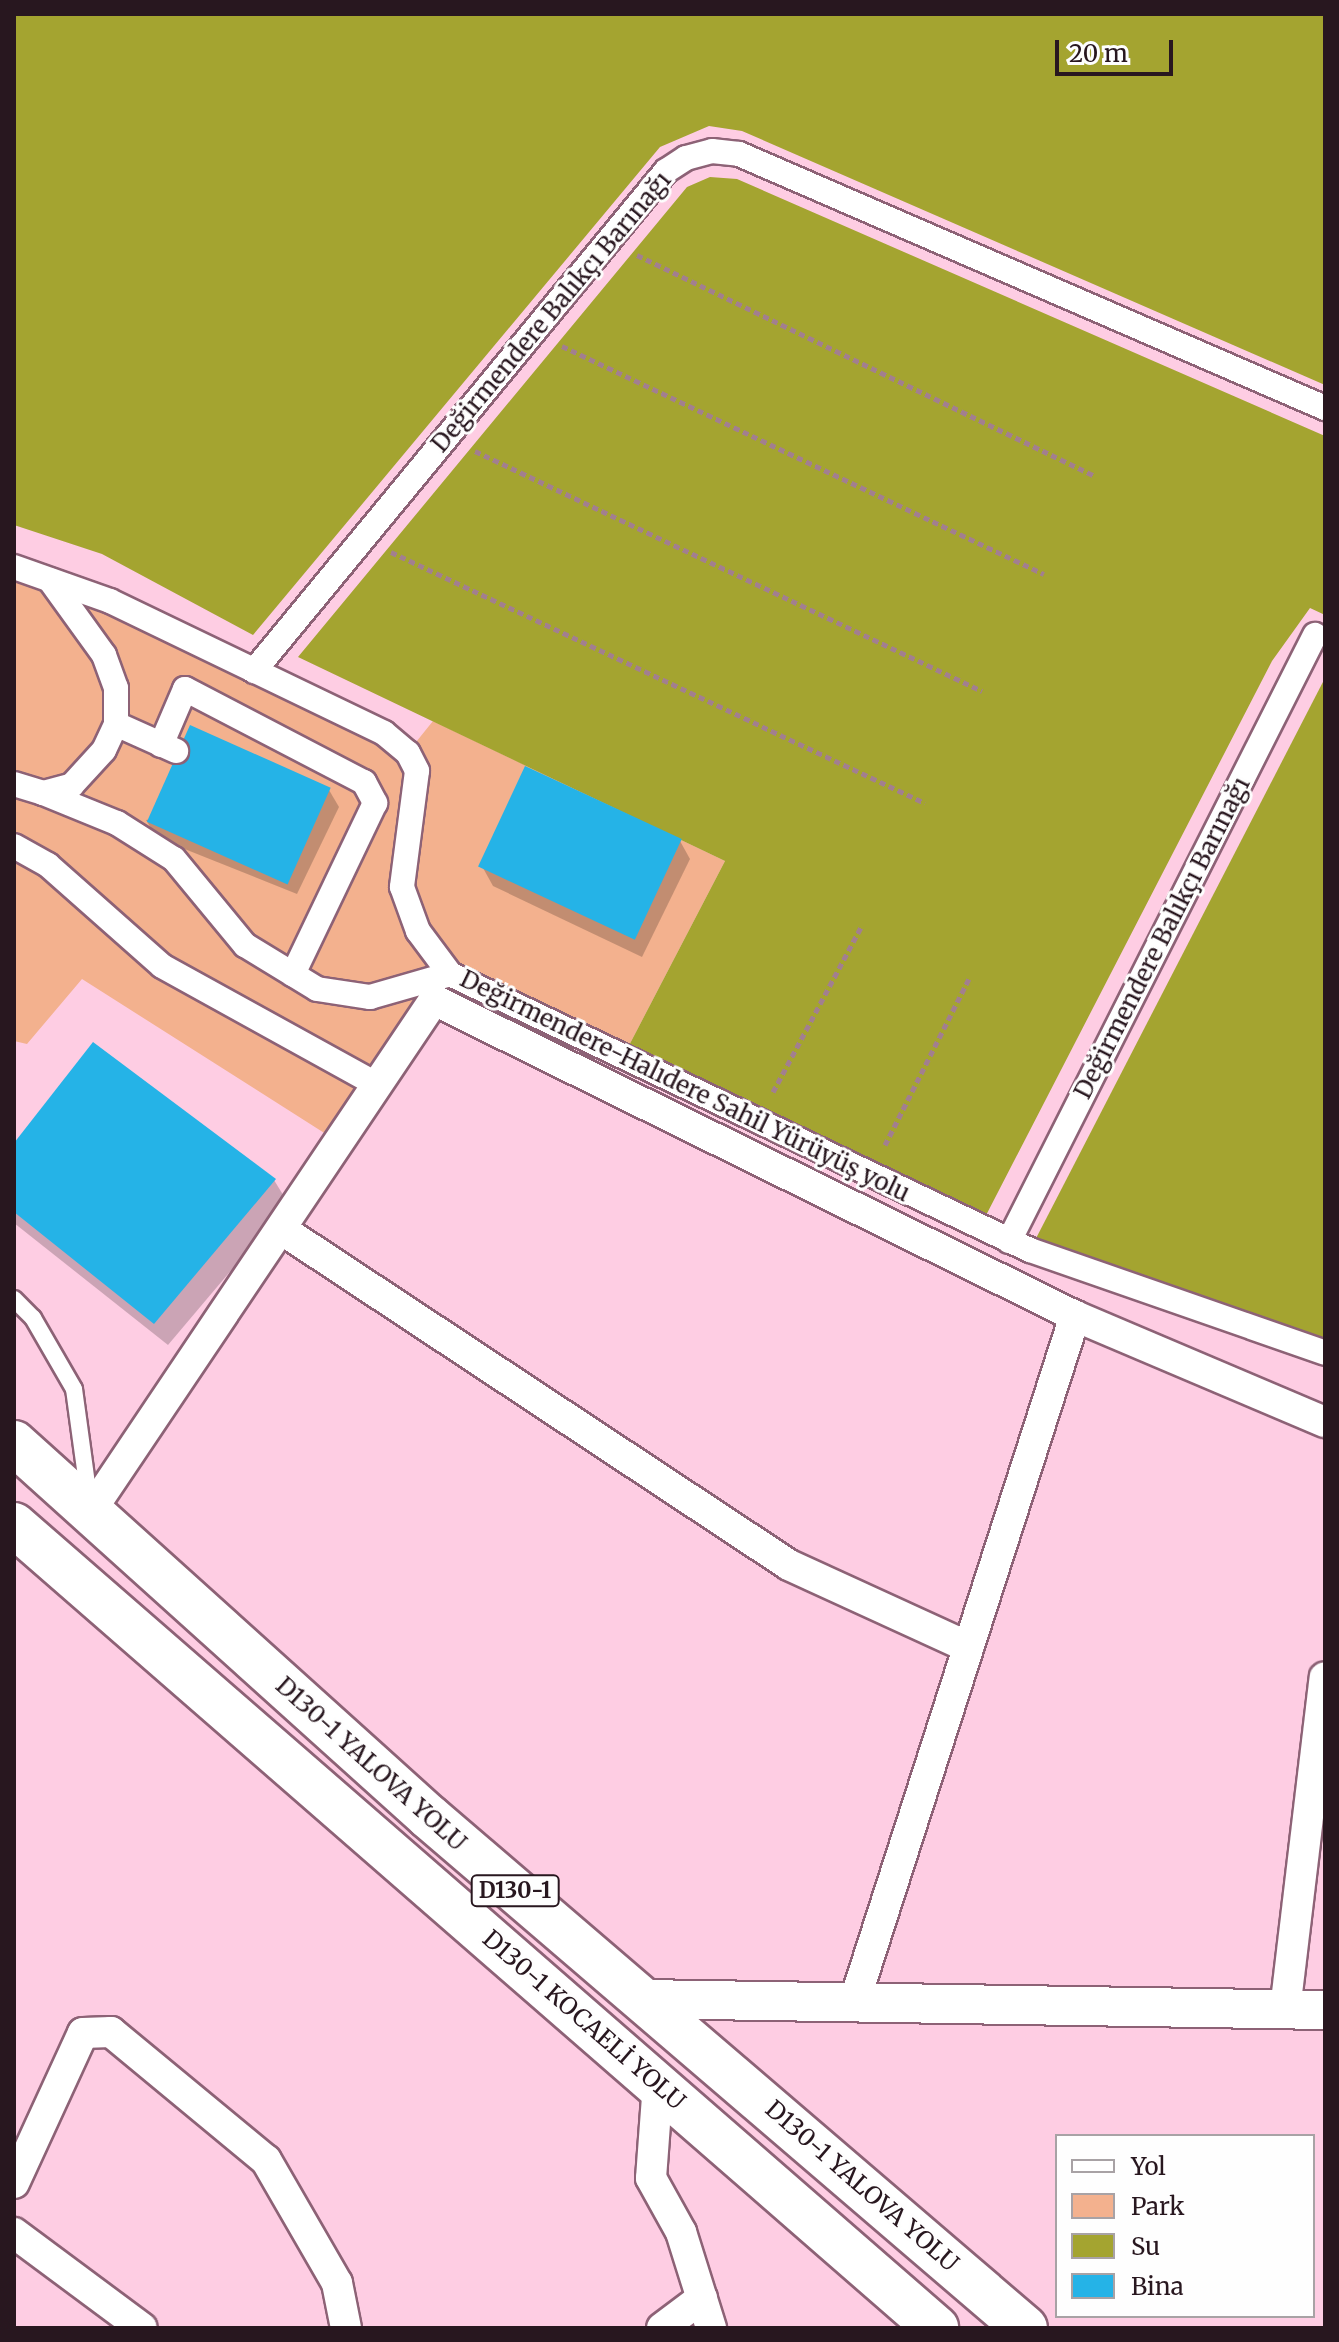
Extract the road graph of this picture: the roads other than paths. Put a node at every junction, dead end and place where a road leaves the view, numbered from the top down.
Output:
1 (1325, 408) edge
2 (14, 567) edge
3 (50, 580) junction
4 (1315, 635) dead end
5 (254, 671) junction
6 (116, 724) junction
7 (14, 784) edge
8 (43, 793) junction
9 (14, 846) edge
10 (293, 974) junction
11 (450, 974) junction
12 (378, 1085) junction
13 (281, 1229) junction
14 (1009, 1241) junction
15 (14, 1299) edge
16 (1075, 1316) junction
17 (1325, 1353) edge
18 (1325, 1422) edge
19 (14, 1443) edge
20 (90, 1512) junction
21 (14, 1525) edge
22 (968, 1647) junction
23 (1325, 1677) edge
24 (641, 1999) junction
25 (854, 2003) junction
26 (1285, 2010) junction
27 (1325, 2010) edge
28 (658, 2083) junction
29 (14, 2183) edge
30 (14, 2233) edge
31 (702, 2298) junction
32 (142, 2328) edge
33 (346, 2328) edge
34 (662, 2328) edge
35 (711, 2328) edge
36 (936, 2328) edge
37 (1025, 2328) edge

1 - 5 street, Değirmendere Balıkçı Barınağı
2 - 3 street, Değirmendere-Halıdere Sahil Yürüyüş yolu
3 - 5 street, Değirmendere-Halıdere Sahil Yürüyüş yolu
3 - 6 street
4 - 14 street, Değirmendere Balıkçı Barınağı
5 - 11 street, Değirmendere-Halıdere Sahil Yürüyüş yolu
6 - 8 street
6 - 10 street
7 - 8 street
8 - 10 street
9 - 12 street
10 - 11 street
11 - 14 street, Değirmendere-Halıdere Sahil Yürüyüş yolu
12 - 13 street
12 - 16 street
13 - 20 street
13 - 22 street
14 - 17 street, Değirmendere-Halıdere Sahil Yürüyüş yolu
15 - 20 lane
16 - 18 street
16 - 22 street
19 - 20 highway, D130-1 YALOVA YOLU / D130-1
20 - 24 highway, D130-1 YALOVA YOLU / D130-1
21 - 28 highway, D130-1 KOCAELİ YOLU / D130-1
22 - 25 street
23 - 26 street
24 - 25 street
24 - 37 highway, D130-1 YALOVA YOLU / D130-1
25 - 26 street
26 - 27 street
28 - 31 street
28 - 36 highway, D130-1 KOCAELİ YOLU / D130-1
29 - 33 street
30 - 32 street
31 - 34 street
31 - 35 street

